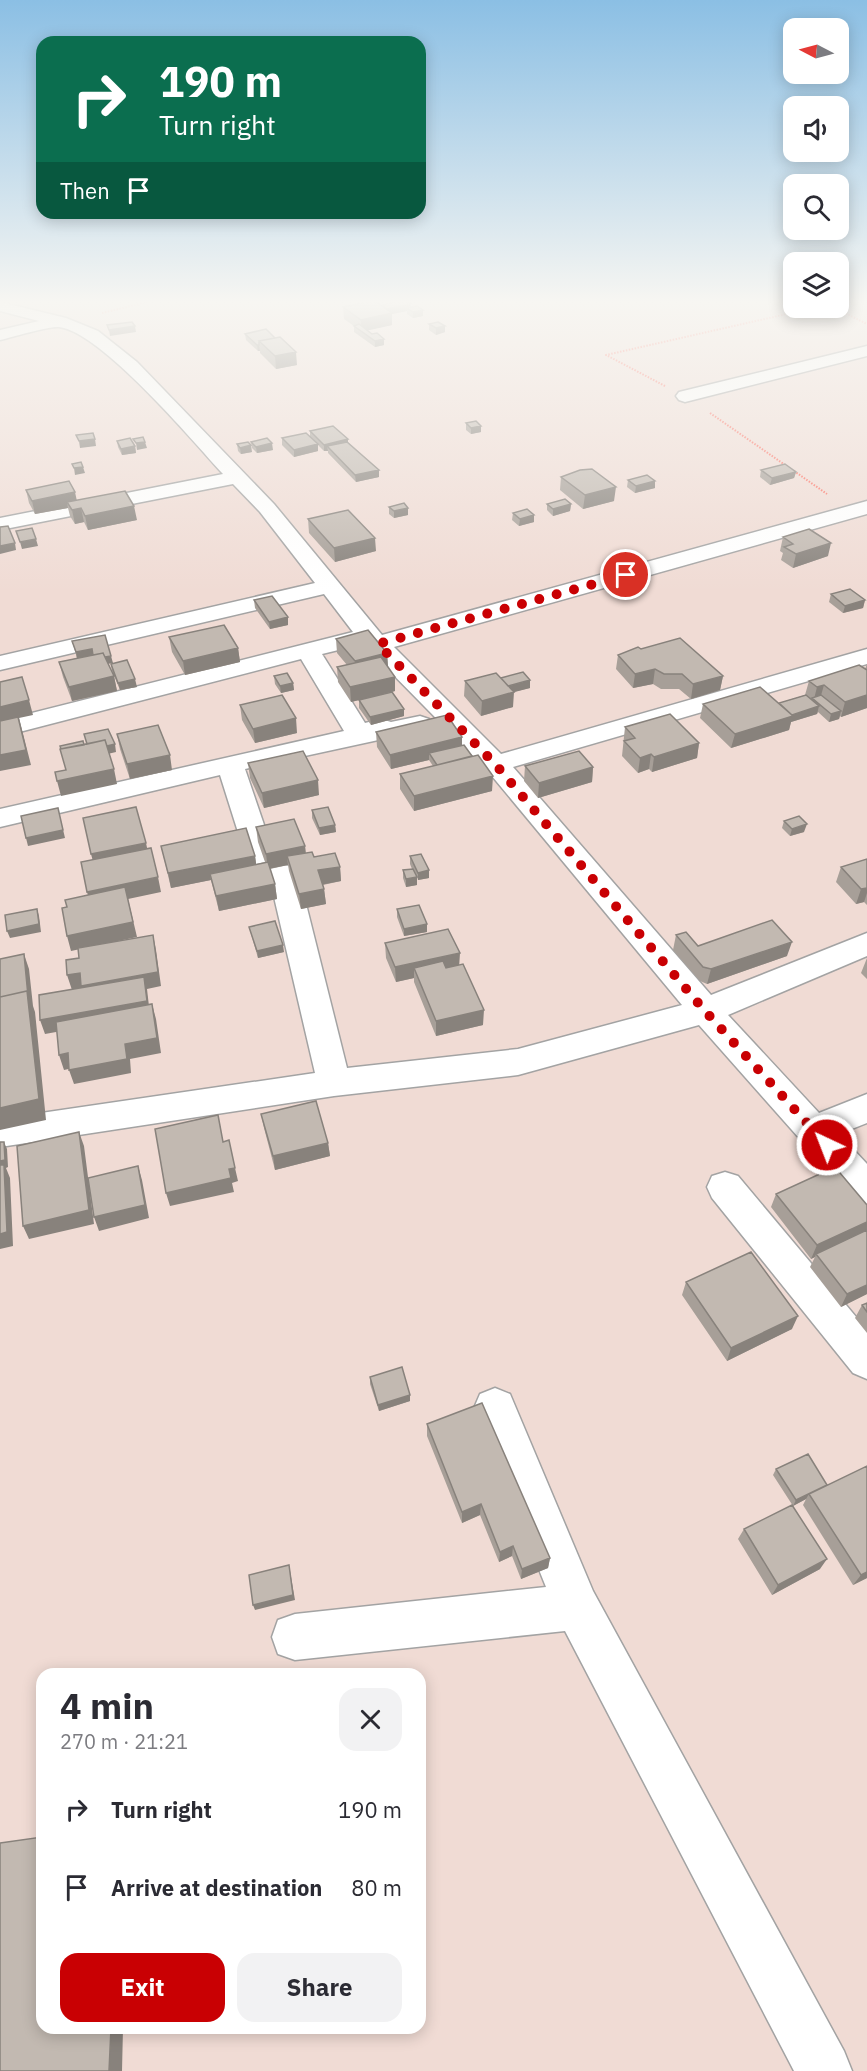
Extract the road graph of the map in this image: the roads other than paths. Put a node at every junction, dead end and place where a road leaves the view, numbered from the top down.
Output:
1 (162, 399) edge
2 (238, 477) junction
3 (867, 507) edge
4 (0, 524) edge
5 (331, 586) junction
6 (373, 640) junction
7 (308, 651) junction
8 (867, 656) edge
9 (0, 663) edge
10 (447, 716) junction
11 (0, 729) edge
12 (495, 764) junction
13 (231, 766) junction
14 (0, 818) edge
15 (867, 944) edge
16 (705, 1011) junction
17 (334, 1083) junction
18 (867, 1108) edge
19 (813, 1130) junction
20 (0, 1133) edge
21 (725, 1187) dead end
22 (867, 1189) edge
23 (867, 1360) edge
24 (495, 1408) dead end
25 (577, 1607) junction
26 (296, 1637) dead end
27 (824, 2071) edge

1 - 2 lane
2 - 4 lane
2 - 5 lane
3 - 6 lane
5 - 6 lane
5 - 9 lane
6 - 7 lane
6 - 10 lane
7 - 10 lane
7 - 11 lane
8 - 12 lane
10 - 12 lane
10 - 13 lane
12 - 16 lane
13 - 14 lane
13 - 17 lane
15 - 16 lane
16 - 17 lane
16 - 19 lane
17 - 20 lane
18 - 19 lane
19 - 22 lane
21 - 23 lane
24 - 25 lane
25 - 26 lane
25 - 27 lane

